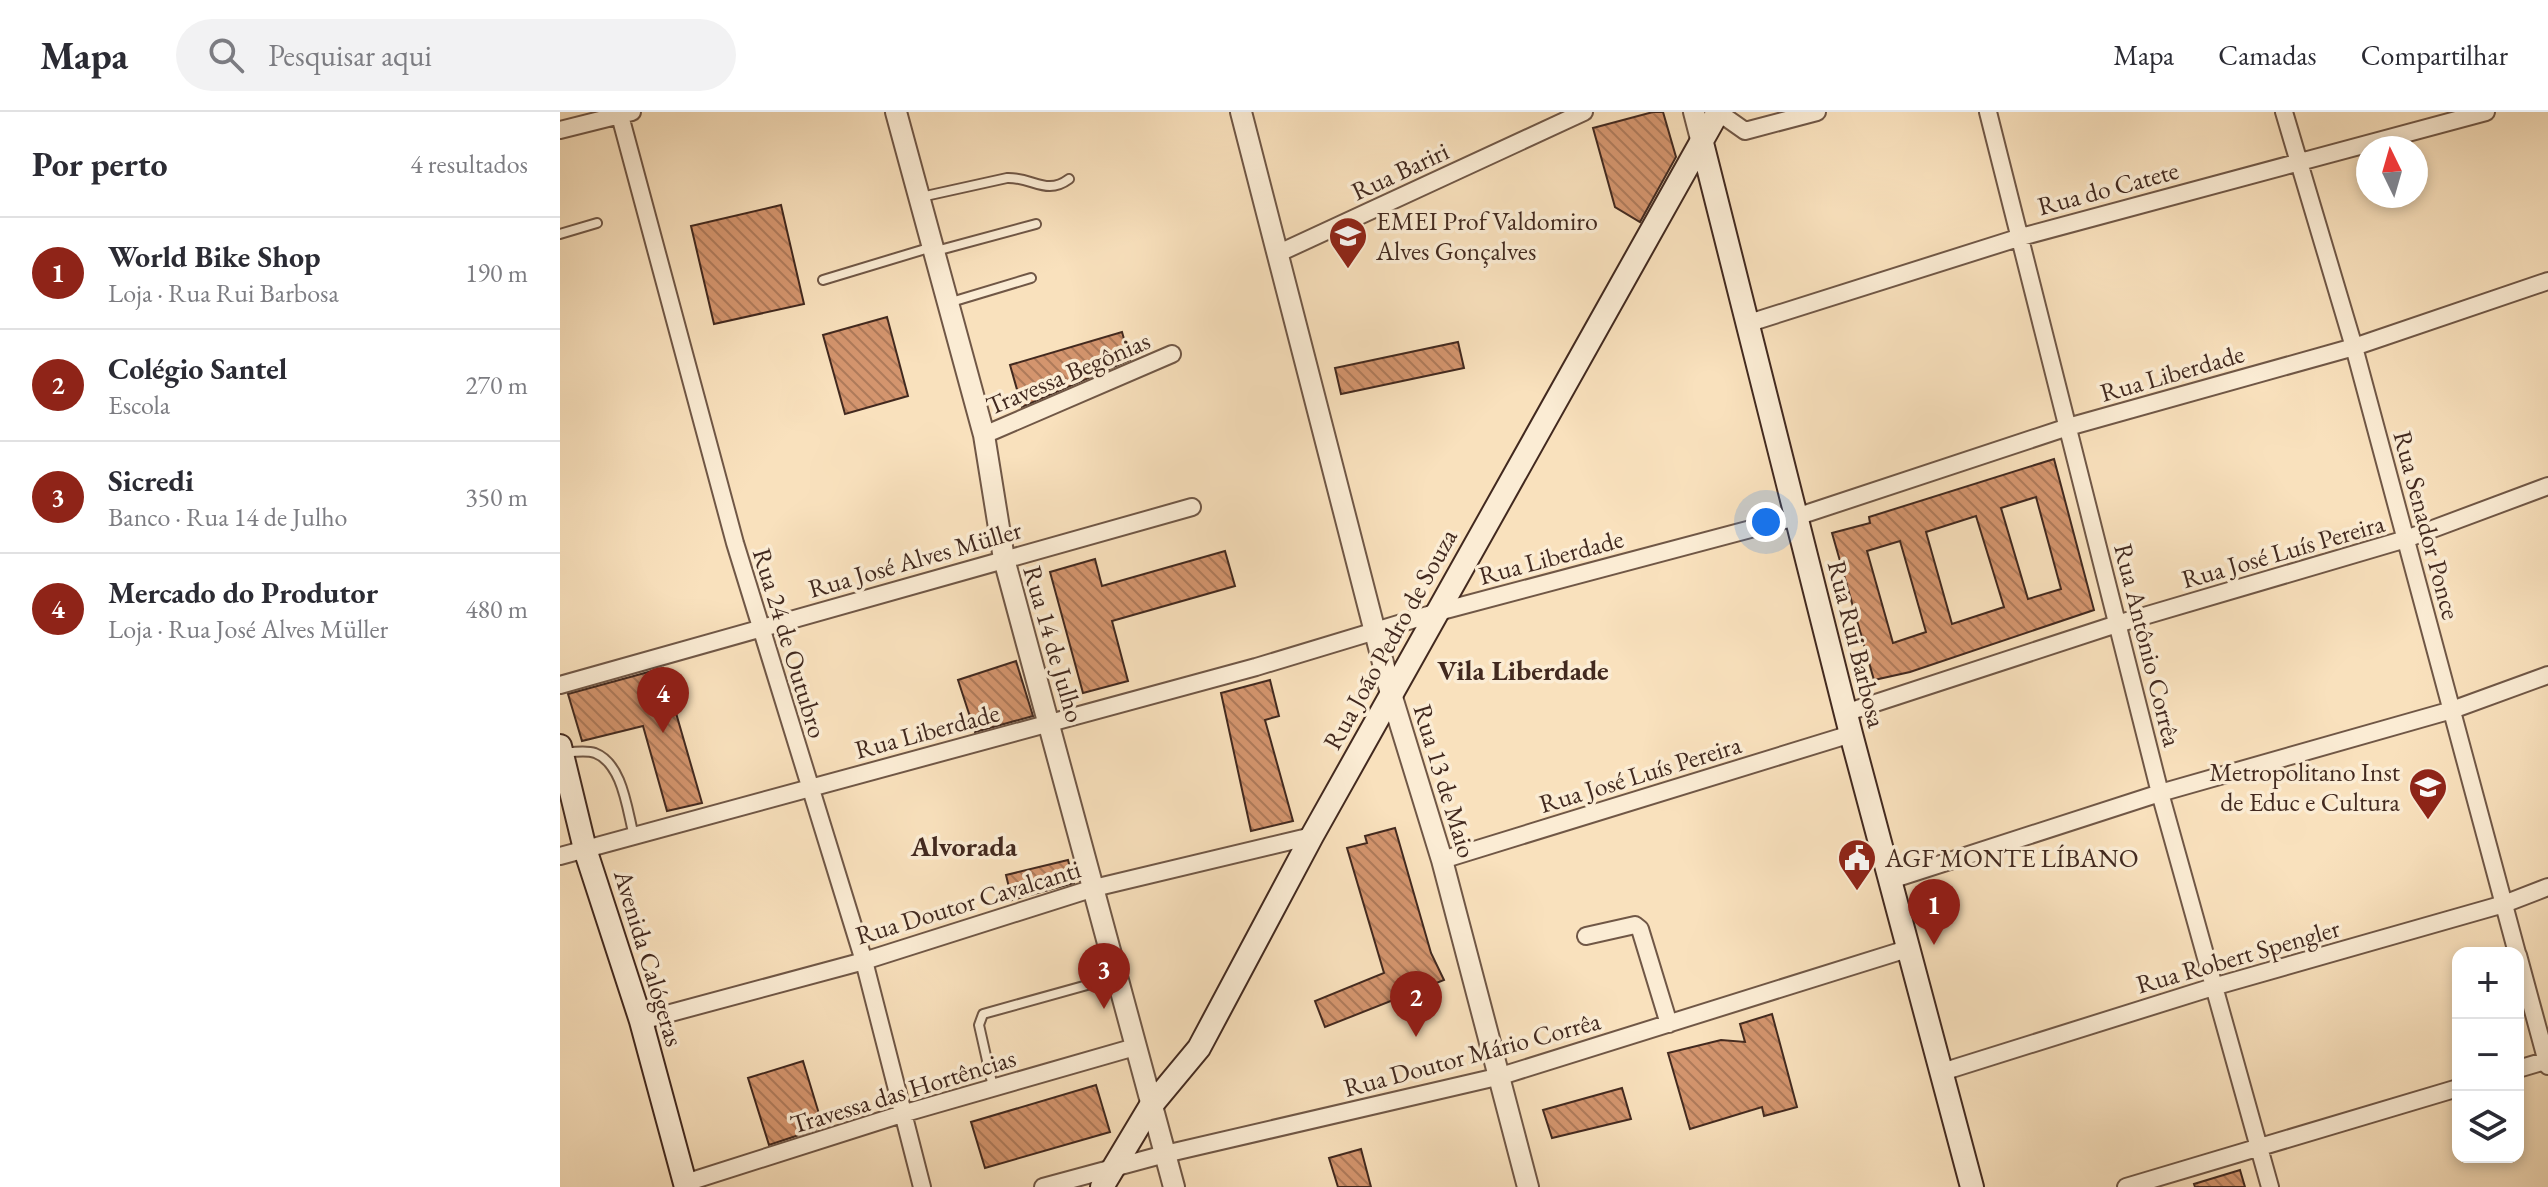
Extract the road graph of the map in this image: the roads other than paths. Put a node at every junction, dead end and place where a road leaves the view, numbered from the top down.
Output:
1 (896, 112) edge
2 (1241, 112) edge
3 (1584, 112) edge
4 (1694, 112) edge
5 (1718, 112) edge
6 (1817, 112) edge
7 (1988, 112) edge
8 (2284, 112) edge
9 (2486, 112) edge
10 (623, 113) edge
11 (560, 130) edge
12 (1702, 143) junction
13 (2296, 162) junction
14 (1069, 179) dead end
15 (919, 198) junction
16 (597, 223) dead end
17 (1036, 224) dead end
18 (560, 234) edge
19 (2021, 237) junction
20 (933, 250) junction
21 (1279, 253) junction
22 (1031, 278) dead end
23 (823, 280) dead end
24 (2548, 281) edge
25 (948, 303) junction
26 (1746, 324) junction
27 (2354, 347) junction
28 (1172, 354) dead end
29 (2068, 427) junction
30 (984, 435) junction
31 (2548, 486) edge
32 (1192, 507) dead end
33 (1796, 517) junction
34 (2406, 539) junction
35 (1004, 559) junction
36 (1438, 612) junction
37 (2117, 624) junction
38 (760, 627) junction
39 (1375, 630) junction
40 (2548, 675) edge
41 (560, 685) edge
42 (1391, 694) junction
43 (2452, 710) junction
44 (1049, 722) junction
45 (1848, 724) junction
46 (561, 751) edge
47 (809, 788) junction
48 (2160, 793) junction
49 (634, 836) junction
50 (1312, 836) junction
51 (585, 849) junction
52 (560, 856) edge
53 (1442, 860) junction
54 (1891, 880) junction
55 (2548, 887) edge
56 (1094, 888) junction
57 (2504, 904) junction
58 (1586, 936) dead end
59 (2516, 947) edge
60 (1907, 949) junction
61 (864, 961) junction
62 (2524, 976) edge
63 (1117, 977) junction
64 (2213, 987) junction
65 (641, 1021) junction
66 (1669, 1024) junction
67 (1135, 1047) junction
68 (2547, 1062) edge
69 (2524, 1068) edge
70 (1942, 1072) junction
71 (1501, 1076) junction
72 (993, 1088) junction
73 (2452, 1090) edge
74 (1150, 1107) junction
75 (902, 1114) junction
76 (2260, 1148) junction
77 (1165, 1154) junction
78 (1107, 1178) edge
79 (685, 1185) edge
80 (922, 1187) edge
81 (1043, 1187) edge
82 (1174, 1187) edge
83 (1528, 1187) edge
84 (1972, 1187) edge
85 (2126, 1187) edge
86 (2270, 1187) edge

1 - 15 street, Rua 14 de Julho
2 - 21 street, Rua 13 de Maio
3 - 21 street, Rua Bariri
4 - 12 street, Rua Rui Barbosa
5 - 6 street
5 - 12 main road, Rua João Pedro de Souza
7 - 19 street, Rua Antônio Corrêa
8 - 13 street, Rua Senador Ponce
9 - 13 street, Rua do Catete
10 - 11 street
10 - 38 street, Rua 24 de Outubro
12 - 26 main road, Rua Rui Barbosa
12 - 36 main road, Rua João Pedro de Souza
13 - 19 street, Rua do Catete
13 - 27 street, Rua Senador Ponce
14 - 15 lane
15 - 20 street, Rua 14 de Julho
16 - 18 lane
17 - 20 lane
19 - 26 street, Rua do Catete
19 - 29 street, Rua Antônio Corrêa
20 - 23 lane
20 - 25 street, Rua 14 de Julho
21 - 39 street, Rua 13 de Maio
22 - 25 lane
24 - 27 street, Rua Liberdade
25 - 30 street, Rua 14 de Julho
26 - 33 main road, Rua Rui Barbosa
27 - 29 street, Rua Liberdade
27 - 34 street, Rua Senador Ponce
28 - 30 street, Travessa Begônias
29 - 33 street, Rua Liberdade
29 - 37 street, Rua Antônio Corrêa
30 - 35 street, Rua 14 de Julho
31 - 34 street, Rua José Luís Pereira
32 - 35 street, Rua José Alves Müller
33 - 36 street, Rua Liberdade
33 - 45 main road, Rua Rui Barbosa
34 - 37 street, Rua José Luís Pereira
34 - 43 street, Rua Senador Ponce
35 - 38 street, Rua José Alves Müller
35 - 44 street, Rua 14 de Julho
36 - 39 street, Rua Liberdade
36 - 42 main road, Rua João Pedro de Souza
37 - 45 street, Rua José Luís Pereira
37 - 48 street, Rua Antônio Corrêa
38 - 41 street, Rua José Alves Müller
38 - 47 street, Rua 24 de Outubro
39 - 42 street, Rua 13 de Maio
39 - 44 street, Rua Liberdade
40 - 43 street
42 - 50 main road, Rua João Pedro de Souza
42 - 53 street, Rua 13 de Maio
43 - 48 street
43 - 57 street, Rua Senador Ponce
44 - 47 street, Rua Liberdade
44 - 56 street, Rua 14 de Julho
45 - 53 street, Rua José Luís Pereira
45 - 54 main road, Rua Rui Barbosa
46 - 49 lane
46 - 51 main road, Avenida Calógeras
47 - 49 street, Rua Liberdade
47 - 61 street, Rua 24 de Outubro
48 - 54 street
48 - 64 street, Rua Antônio Corrêa
49 - 51 street, Rua Liberdade
50 - 56 street, Rua Doutor Cavalcanti
50 - 74 main road, Rua João Pedro de Souza
51 - 52 street, Rua Liberdade
51 - 65 main road, Avenida Calógeras
53 - 71 street, Rua 13 de Maio
54 - 60 main road, Rua Rui Barbosa
55 - 57 street, Rua Robert Spengler
56 - 61 street, Rua Doutor Cavalcanti
56 - 63 street, Rua 14 de Julho
57 - 59 street, Rua Senador Ponce
57 - 64 street, Rua Robert Spengler
58 - 66 street
60 - 66 street, Rua Doutor Mário Corrêa
60 - 70 main road, Rua Rui Barbosa
61 - 65 street, Rua Doutor Cavalcanti
61 - 75 street, Rua 24 de Outubro
62 - 68 street, Rua Senador Ponce
63 - 67 street, Rua 14 de Julho
63 - 72 lane
64 - 70 street, Rua Robert Spengler
64 - 76 street, Rua Antônio Corrêa
65 - 79 main road, Avenida Calógeras
66 - 71 street, Rua Doutor Mário Corrêa
67 - 72 street, Travessa das Hortências
67 - 74 street, Rua 14 de Julho
68 - 69 street
70 - 84 main road, Rua Rui Barbosa
71 - 77 street, Rua Doutor Mário Corrêa
71 - 83 street, Rua 13 de Maio
72 - 75 street, Travessa das Hortências
73 - 76 street
74 - 77 street, Rua 14 de Julho
74 - 78 main road, Rua João Pedro de Souza
75 - 79 street, Travessa das Hortências
75 - 80 street, Rua 24 de Outubro
76 - 85 street
76 - 86 street, Rua Antônio Corrêa
77 - 78 street, Rua Doutor Mário Corrêa
77 - 82 street, Rua 14 de Julho
78 - 81 street, Rua Doutor Mário Corrêa

